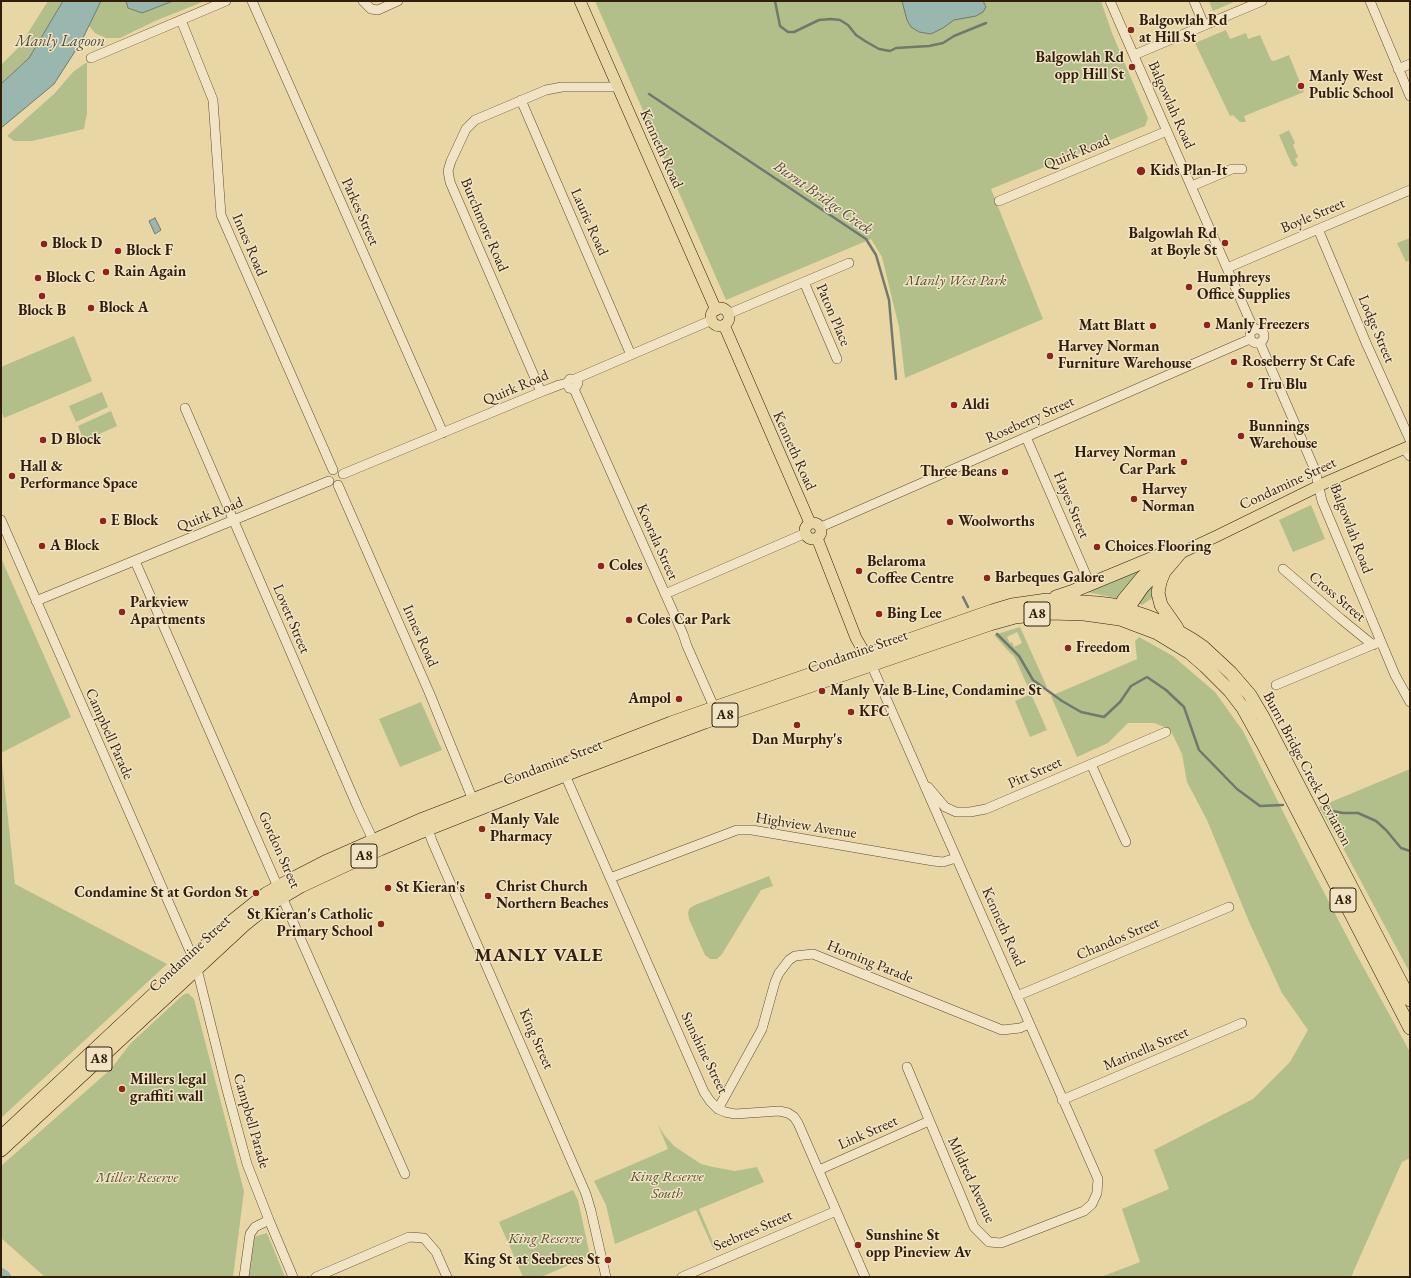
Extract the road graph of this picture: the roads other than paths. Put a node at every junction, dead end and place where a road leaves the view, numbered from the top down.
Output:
1 (226, 1) edge
2 (252, 1) edge
3 (363, 1) edge
4 (398, 1) edge
5 (580, 1) edge
6 (1110, 1) edge
7 (1194, 1) edge
8 (1262, 1) edge
9 (1370, 1) edge
10 (181, 20) junction
11 (1204, 25) junction
12 (1134, 55) junction
13 (91, 58) dead end
14 (1410, 64) edge
15 (1398, 69) junction
16 (617, 87) junction
17 (1410, 96) edge
18 (521, 100) junction
19 (1167, 131) junction
20 (1242, 169) dead end
21 (1192, 186) junction
22 (1410, 190) edge
23 (999, 201) dead end
24 (1318, 229) junction
25 (849, 263) dead end
26 (1227, 268) junction
27 (804, 282) junction
28 (728, 314) junction
29 (714, 315) junction
30 (724, 325) junction
31 (1254, 330) junction
32 (1250, 339) junction
33 (1260, 342) junction
34 (631, 355) junction
35 (837, 359) dead end
36 (572, 384) junction
37 (541, 392) junction
38 (185, 408) dead end
39 (443, 433) junction
40 (1026, 437) junction
41 (1408, 448) edge
42 (333, 470) junction
43 (343, 474) junction
44 (329, 481) junction
45 (338, 485) junction
46 (1319, 486) junction
47 (1, 520) edge
48 (233, 521) junction
49 (821, 527) junction
50 (808, 528) junction
51 (816, 538) junction
52 (1180, 553) junction
53 (135, 560) junction
54 (1283, 569) dead end
55 (1090, 584) junction
56 (665, 594) junction
57 (1047, 600) junction
58 (36, 601) junction
59 (1122, 612) junction
60 (986, 619) junction
61 (1181, 632) junction
62 (1377, 643) junction
63 (869, 659) junction
64 (1276, 685) dead end
65 (1410, 700) edge
66 (714, 707) junction
67 (1166, 732) dead end
68 (1091, 764) junction
69 (565, 775) junction
70 (923, 782) junction
71 (473, 800) junction
72 (426, 824) junction
73 (373, 840) junction
74 (1126, 842) dead end
75 (956, 858) junction
76 (610, 878) junction
77 (280, 892) junction
78 (1229, 907) dead end
79 (195, 963) junction
80 (1017, 996) junction
81 (1410, 1000) edge
82 (1242, 1023) dead end
83 (1028, 1024) junction
84 (1410, 1028) edge
85 (907, 1067) dead end
86 (1062, 1100) junction
87 (718, 1109) junction
88 (929, 1121) junction
89 (1, 1137) edge
90 (1, 1150) edge
91 (819, 1170) junction
92 (405, 1174) dead end
93 (1092, 1204) joint
94 (836, 1211) junction
95 (269, 1220) junction
96 (244, 1277) edge
97 (293, 1277) edge
98 (316, 1277) edge
99 (447, 1277) edge
100 (606, 1277) edge
101 (682, 1277) edge
102 (865, 1277) edge

1 - 10 street
2 - 39 street, Parkes Street
3 - 4 street
5 - 16 main road, Kenneth Road
6 - 12 street, Balgowlah Road
7 - 11 street
8 - 11 street
9 - 15 street
10 - 13 street
10 - 42 street, Innes Road
11 - 12 street
12 - 19 street, Balgowlah Road
14 - 15 street
15 - 17 street
16 - 18 street, Burchmore Road
16 - 29 main road, Kenneth Road
18 - 34 street, Laurie Road
18 - 37 street, Burchmore Road
19 - 21 street, Balgowlah Road
19 - 23 street, Quirk Road
20 - 21 street
21 - 26 street, Balgowlah Road
22 - 24 street, Boyle Street
24 - 26 street, Boyle Street
24 - 41 street, Lodge Street
25 - 27 street
26 - 31 street, Balgowlah Road
27 - 28 street
27 - 35 street, Paton Place
28 - 29 main road
28 - 30 main road
29 - 30 main road
29 - 34 street, Quirk Road
30 - 50 main road, Kenneth Road
31 - 32 street
31 - 33 street
32 - 33 street
32 - 40 street, Roseberry Street
33 - 46 street, Balgowlah Road
34 - 36 street, Quirk Road
36 - 37 street, Quirk Road
36 - 56 street, Koorala Street
37 - 39 street, Quirk Road
38 - 48 street, Lovett Street
39 - 43 street, Quirk Road
40 - 49 street, Roseberry Street
40 - 55 street, Hayes Street
41 - 46 main road, Condamine Street
42 - 43 street
42 - 44 street
43 - 45 street
44 - 45 street
44 - 48 street, Quirk Road
45 - 71 street, Innes Road
46 - 52 main road, Condamine Street
46 - 62 street, Balgowlah Road
47 - 58 street, Campbell Parade
48 - 53 street, Quirk Road
48 - 73 street, Lovett Street
49 - 50 main road
49 - 51 main road
50 - 51 main road
50 - 56 street
51 - 63 main road, Kenneth Road
52 - 55 highway
52 - 59 main road, Condamine Street
52 - 61 highway
53 - 58 street, Quirk Road
53 - 77 street, Gordon Street
54 - 62 street, Cross Street
55 - 57 highway
56 - 66 street, Koorala Street
57 - 59 highway, Burnt Bridge Creek Deviation / A8
57 - 60 highway, Condamine Street / A8
58 - 79 street, Campbell Parade
59 - 60 highway, Condamine Street / A8
59 - 61 highway, Burnt Bridge Creek Deviation / A8
59 - 84 highway, Burnt Bridge Creek Deviation / A8
60 - 63 highway, Condamine Street / A8
61 - 81 highway, Burnt Bridge Creek Deviation / A8
62 - 64 street
62 - 65 street, Balgowlah Road
63 - 66 highway, Condamine Street / A8
63 - 69 highway, Condamine Street / A8
63 - 70 street, Kenneth Road
66 - 71 highway, Condamine Street / A8
67 - 68 street, Pitt Street
68 - 70 street, Pitt Street
68 - 74 street
69 - 72 highway, Condamine Street / A8
69 - 76 street, Sunshine Street
70 - 75 street, Kenneth Road
71 - 72 highway, Condamine Street / A8
72 - 73 highway, Condamine Street / A8
72 - 77 highway, Condamine Street / A8
72 - 100 street, King Street
73 - 77 highway, Condamine Street / A8
75 - 76 street, Highview Avenue
75 - 80 street, Kenneth Road
76 - 87 street, Sunshine Street
77 - 79 highway, Condamine Street / A8
77 - 92 street, Gordon Street
78 - 80 street, Chandos Street
79 - 89 highway, Condamine Street / A8
79 - 90 highway, Condamine Street / A8
79 - 95 street, Campbell Parade
80 - 83 street, Kenneth Road
82 - 86 street, Marinella Street
83 - 86 street, Kenneth Road
83 - 87 street, Horning Parade
85 - 88 street, Mildred Avenue
86 - 93 street, Kenneth Road
87 - 91 street, Sunshine Street
88 - 91 street, Link Street
88 - 93 street, Mildred Avenue
91 - 94 street, Sunshine Street
94 - 101 street, Seebrees Street
94 - 102 street, Sunshine Street
95 - 96 street
95 - 97 street, Campbell Parade
98 - 99 street

